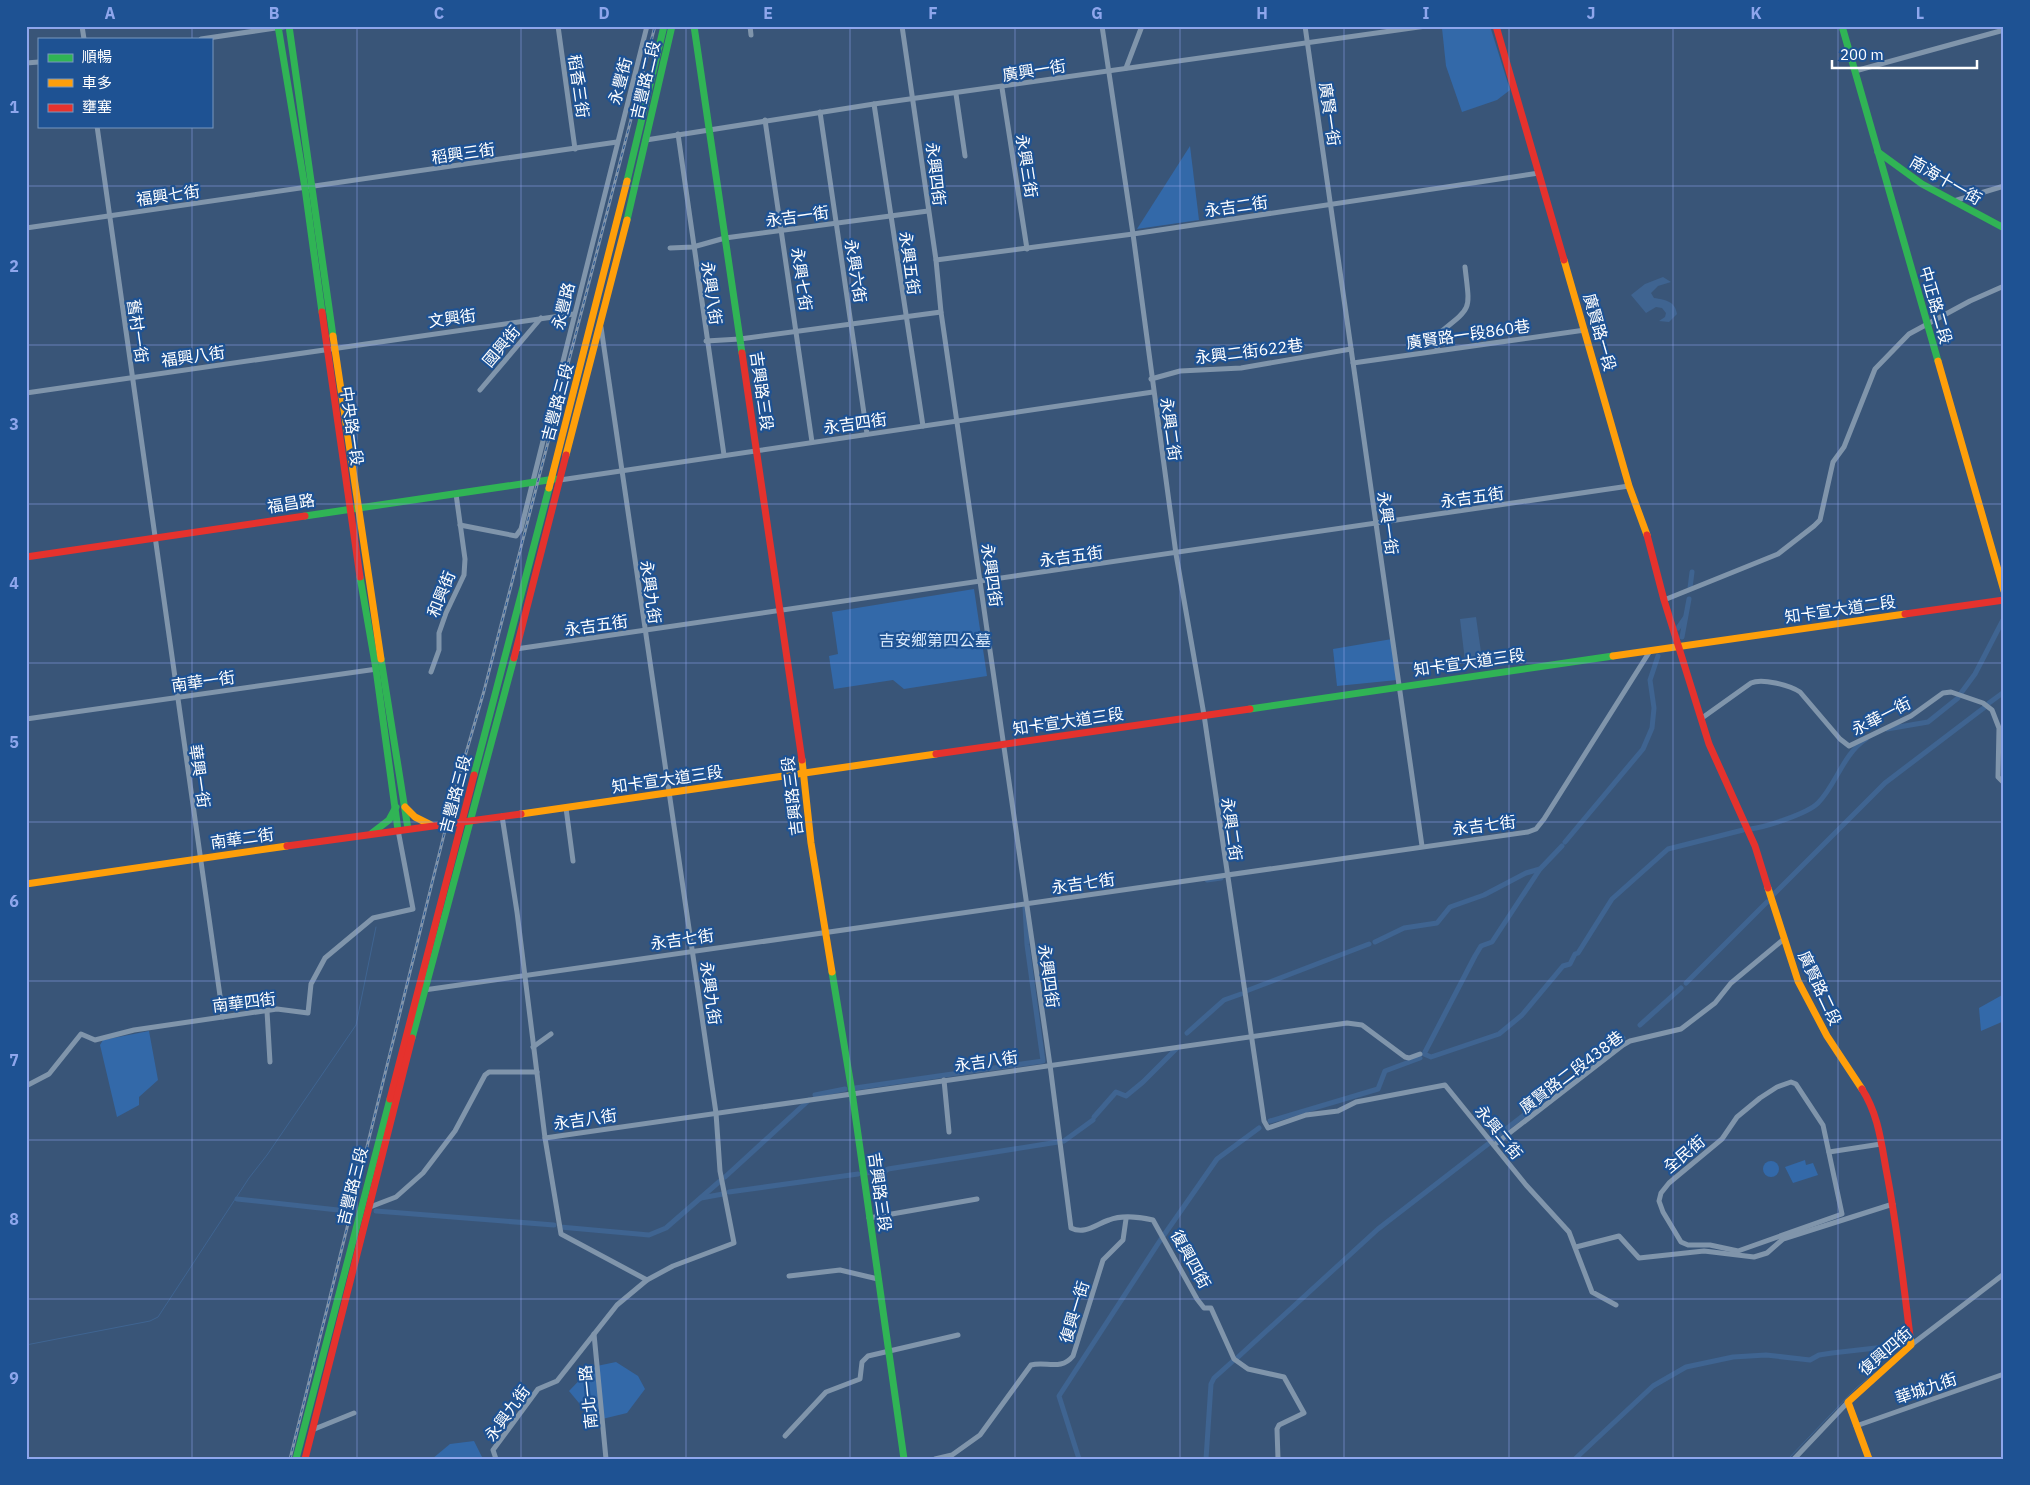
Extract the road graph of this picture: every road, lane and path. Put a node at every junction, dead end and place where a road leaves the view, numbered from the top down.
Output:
1 (289, 26) edge
2 (558, 26) edge
3 (647, 26) edge
4 (664, 26) edge
5 (672, 26) edge
6 (694, 26) edge
7 (750, 26) edge
8 (902, 26) edge
9 (1102, 26) edge
10 (1142, 26) edge
11 (1304, 26) edge
12 (1426, 26) edge
13 (1496, 26) edge
14 (1842, 26) edge
15 (278, 27) edge
16 (2004, 30) edge
17 (751, 35) dead end
18 (207, 38) edge
19 (1307, 43) junction
20 (1126, 68) junction
21 (1109, 71) junction
22 (1855, 71) junction
23 (1002, 88) junction
24 (956, 94) junction
25 (914, 99) junction
26 (874, 104) junction
27 (820, 112) junction
28 (765, 120) junction
29 (97, 128) edge
30 (709, 129) junction
31 (678, 134) junction
32 (637, 136) joint
33 (646, 140) junction
34 (617, 142) junction
35 (575, 149) junction
36 (1877, 152) junction
37 (966, 156) dead end
38 (1539, 173) junction
39 (2004, 186) edge
40 (309, 188) junction
41 (1954, 202) junction
42 (1330, 204) junction
43 (928, 211) junction
44 (891, 215) junction
45 (109, 216) junction
46 (836, 223) junction
47 (26, 228) edge
48 (2004, 228) edge
49 (782, 231) junction
50 (1133, 234) junction
51 (725, 238) junction
52 (670, 248) dead end
53 (693, 248) junction
54 (1027, 248) junction
55 (936, 260) junction
56 (1465, 266) dead end
57 (2004, 286) edge
58 (941, 312) junction
59 (574, 314) junction
60 (905, 316) junction
61 (541, 318) junction
62 (600, 324) junction
63 (851, 324) junction
64 (1927, 324) junction
65 (1586, 330) junction
66 (797, 331) junction
67 (740, 339) junction
68 (706, 341) junction
69 (331, 348) junction
70 (1351, 349) junction
71 (1437, 350) junction
72 (1353, 363) junction
73 (132, 377) junction
74 (1151, 379) junction
75 (480, 390) dead end
76 (1153, 392) junction
77 (26, 393) edge
78 (957, 421) junction
79 (923, 426) junction
80 (867, 434) junction
81 (812, 442) junction
82 (756, 451) junction
83 (724, 455) junction
84 (621, 470) junction
85 (550, 478) junction
86 (560, 480) junction
87 (533, 482) junction
88 (1630, 486) junction
89 (456, 494) junction
90 (357, 506) junction
91 (349, 508) junction
92 (1376, 524) junction
93 (460, 525) junction
94 (153, 538) junction
95 (1176, 554) junction
96 (26, 557) edge
97 (980, 582) junction
98 (2004, 591) edge
99 (1664, 600) junction
100 (2004, 600) edge
101 (780, 612) junction
102 (644, 631) junction
103 (1679, 645) junction
104 (516, 649) junction
105 (1650, 651) junction
106 (384, 667) junction
107 (376, 669) junction
108 (431, 672) dead end
109 (1400, 686) junction
110 (176, 698) junction
111 (1204, 715) junction
112 (1702, 718) junction
113 (26, 719) edge
114 (2001, 728) edge
115 (1003, 744) junction
116 (804, 773) junction
117 (2004, 783) edge
118 (668, 792) junction
119 (396, 806) junction
120 (405, 807) junction
121 (566, 808) junction
122 (502, 816) junction
123 (465, 822) junction
124 (431, 825) junction
125 (408, 829) junction
126 (398, 830) junction
127 (372, 833) junction
128 (1422, 846) junction
129 (200, 858) junction
130 (573, 861) dead end
131 (1226, 875) junction
132 (26, 884) edge
133 (1027, 904) junction
134 (826, 931) junction
135 (1784, 939) junction
136 (693, 950) junction
137 (525, 976) junction
138 (424, 990) junction
139 (267, 1011) junction
140 (223, 1017) junction
141 (551, 1034) dead end
142 (1250, 1035) junction
143 (533, 1046) junction
144 (1420, 1054) dead end
145 (270, 1062) dead end
146 (1050, 1065) junction
147 (537, 1072) junction
148 (944, 1080) junction
149 (26, 1086) edge
150 (852, 1092) junction
151 (716, 1113) junction
152 (950, 1132) dead end
153 (545, 1138) junction
154 (1881, 1144) junction
155 (1494, 1145) junction
156 (1829, 1152) junction
157 (365, 1191) junction
158 (374, 1191) junction
159 (977, 1199) dead end
160 (1893, 1204) junction
161 (370, 1206) junction
162 (1070, 1216) joint
163 (869, 1218) junction
164 (1126, 1219) junction
165 (1576, 1247) junction
166 (2004, 1274) edge
167 (790, 1276) dead end
168 (647, 1280) junction
169 (878, 1280) junction
170 (1616, 1305) dead end
171 (594, 1334) junction
172 (958, 1335) dead end
173 (1911, 1345) junction
174 (888, 1350) junction
175 (2004, 1374) edge
176 (1848, 1402) junction
177 (354, 1413) dead end
178 (1856, 1426) junction
179 (312, 1430) junction
180 (785, 1436) dead end
181 (296, 1459) edge
182 (305, 1459) edge
183 (496, 1459) edge
184 (606, 1459) edge
185 (904, 1459) edge
186 (934, 1459) edge
187 (1278, 1459) edge
188 (1794, 1459) edge
189 (1869, 1459) edge

1 - 15 street
1 - 40 street, 中央路一段
2 - 35 street, 稻香三街
3 - 34 street, 永豐街
4 - 32 street, 吉豐路二段
5 - 33 street, 吉豐路二段
6 - 30 street, 吉興路三段
7 - 17 street
8 - 25 street, 永興四街
9 - 21 street, 永興二街
10 - 20 street
11 - 19 street, 廣賢一街
12 - 19 street, 廣興一街
13 - 38 street, 廣賢路一段
14 - 22 street, 中正路二段
15 - 18 street
15 - 40 street, 中央路一段
16 - 22 street
19 - 20 street, 廣興一街
19 - 42 street, 廣賢一街
20 - 21 street, 廣興一街
21 - 23 street, 廣興一街
21 - 50 street, 永興二街
22 - 36 street, 中正路二段
23 - 24 street, 廣興一街
23 - 54 street, 永興三街
24 - 25 street, 廣興一街
24 - 37 street
25 - 26 street, 廣興一街
25 - 43 street, 永興四街
26 - 27 street, 廣興一街
26 - 44 street, 永興五街
27 - 28 street, 廣興一街
27 - 46 street, 永興六街
28 - 30 street, 廣興一街
28 - 49 street, 永興七街
29 - 45 street, 舊村一街
30 - 31 street, 廣興一街
30 - 51 street, 吉興路三段
31 - 33 street, 廣興一街
31 - 53 street, 永興八街
32 - 85 street, 吉豐路三段
33 - 62 street, 吉豐路三段
34 - 35 street, 稻興三街
34 - 59 street, 永豐路
35 - 40 street, 稻興三街
36 - 41 street, 南海十一街
36 - 64 street, 中正路二段
38 - 42 street, 永吉二街
38 - 65 street, 廣賢路一段
39 - 41 street
40 - 45 street, 福興七街
40 - 69 street, 中央路一段
41 - 48 street, 南海十一街
42 - 50 street, 永吉二街
42 - 70 street, 永興一街
43 - 44 street, 永吉一街
43 - 55 street, 永興四街
44 - 46 street, 永吉一街
44 - 60 street, 永興五街
45 - 47 street, 福興七街
45 - 73 street, 舊村一街
46 - 49 street, 永吉一街
46 - 63 street, 永興六街
49 - 51 street, 永吉一街
49 - 66 street, 永興七街
50 - 54 street, 永吉二街
50 - 74 street, 永興二街
51 - 53 street, 永吉一街
51 - 67 street, 吉興路三段
52 - 53 street, 永吉一街
53 - 68 street, 永興八街
54 - 55 street, 永吉二街
55 - 58 street, 永興四街
56 - 71 street
57 - 64 street
58 - 60 street
58 - 78 street, 永興四街
59 - 61 street, 文興街
59 - 87 street, 永豐路
60 - 63 street
60 - 79 street, 永興五街
61 - 69 street, 文興街
61 - 75 street, 國興街
62 - 84 street, 永興九街
62 - 86 street, 吉豐路三段
63 - 66 street
63 - 80 street, 永興六街
64 - 98 street, 中正路二段
64 - 99 street
65 - 71 street, 廣賢路一段860巷
65 - 88 street, 廣賢路一段
66 - 67 street
66 - 81 street, 永興七街
67 - 68 street
67 - 82 street, 吉興路三段
68 - 83 street, 永興八街
69 - 73 street, 福興八街
69 - 90 street, 中央路一段
69 - 91 street, 中央路一段
70 - 72 street, 永興一街
70 - 74 street, 永興二街622巷
71 - 72 street, 廣賢路一段860巷
72 - 92 street, 永興一街
73 - 77 street, 福興八街
73 - 94 street, 舊村一街
74 - 76 street, 永興二街
76 - 78 street, 永吉四街
76 - 95 street, 永興二街
78 - 79 street, 永吉四街
78 - 97 street, 永興四街
79 - 80 street, 永吉四街
80 - 81 street, 永吉四街
81 - 82 street, 永吉四街
82 - 83 street, 永吉四街
82 - 101 street, 吉興路三段
83 - 84 street, 永吉四街
84 - 86 street, 永吉四街
84 - 102 street, 永興九街
85 - 86 street, 福昌路
85 - 87 street, 福昌路
85 - 123 street, 吉豐路三段
86 - 104 street, 吉豐路三段
87 - 89 street, 福昌路
87 - 93 street, 永豐路
88 - 92 street, 永吉五街
88 - 99 street, 廣賢路一段
89 - 90 street, 福昌路
89 - 93 street, 和興街
90 - 91 street, 福昌路
90 - 106 street, 中央路一段
91 - 94 street, 福昌路
91 - 107 street, 中央路一段
92 - 95 street, 永吉五街
92 - 109 street, 永興一街
93 - 108 street, 和興街
94 - 96 street, 福昌路
94 - 110 street, 華興一街
95 - 97 street, 永吉五街
95 - 111 street, 永興二街
97 - 101 street, 永吉五街
97 - 115 street, 永興四街
99 - 103 street, 廣賢路一段
100 - 103 street, 知卡宣大道二段
101 - 102 street, 永吉五街
101 - 116 street, 吉興路三段
102 - 104 street, 永吉五街
102 - 118 street, 永興九街
103 - 105 street, 知卡宣大道三段
103 - 112 street, 廣賢路二段
104 - 123 street, 吉豐路三段
105 - 109 street, 知卡宣大道三段
105 - 128 street, 永吉七街
106 - 107 street, 南華一街
106 - 120 street, 中央路一段
107 - 110 street, 南華一街
107 - 119 street, 中央路一段
109 - 111 street, 知卡宣大道三段
109 - 128 street, 永興一街
110 - 113 street, 南華一街
110 - 129 street, 華興一街
111 - 115 street, 知卡宣大道三段
111 - 131 street, 永興二街
112 - 114 street, 永華一街
112 - 135 street, 廣賢路二段
114 - 117 street, 永華一街
115 - 116 street, 知卡宣大道三段
115 - 133 street, 永興四街
116 - 118 street, 知卡宣大道三段
116 - 134 street, 吉興路三段
118 - 121 street, 知卡宣大道三段
118 - 136 street, 永興九街
119 - 126 street, 中央路一段
119 - 127 street
120 - 124 street
120 - 125 street, 中央路一段
121 - 122 street, 知卡宣大道三段
121 - 130 street
122 - 123 street, 知卡宣大道三段
122 - 137 street
123 - 124 street, 南華二街
123 - 138 street, 吉豐路三段
123 - 157 street, 吉豐路三段
124 - 125 street, 南華二街
125 - 126 street, 南華二街
126 - 127 street, 南華二街
126 - 139 street, 南華四街
127 - 129 street, 南華二街
128 - 131 street, 永吉七街
129 - 132 street, 南華二街
129 - 140 street, 華興一街
131 - 133 street, 永吉七街
131 - 142 street, 永興二街
133 - 134 street, 永吉七街
133 - 146 street, 永興四街
134 - 136 street, 永吉七街
134 - 150 street, 吉興路三段
135 - 154 street, 廣賢路二段
135 - 155 street, 廣賢路二段438巷
136 - 137 street, 永吉七街
136 - 151 street, 永興九街
137 - 138 street, 永吉七街
137 - 143 street
138 - 158 street, 吉豐路三段
139 - 140 street, 南華四街
139 - 145 street
140 - 149 street, 南華四街
141 - 143 street
142 - 144 street, 永吉八街
142 - 146 street, 永吉八街
142 - 155 street, 永興二街
143 - 147 street
146 - 148 street, 永吉八街
146 - 162 street, 永興四街
147 - 153 street
147 - 161 street
148 - 150 street, 永吉八街
148 - 152 street
150 - 151 street, 永吉八街
150 - 163 street, 吉興路三段
151 - 153 street, 永吉八街
151 - 168 street, 永興九街
153 - 168 street
154 - 156 street
154 - 160 street, 廣賢路二段
155 - 165 street, 永興二街
156 - 156 street, 全民街
157 - 158 street
157 - 181 street, 吉豐路三段
158 - 161 street, 吉豐路三段
159 - 163 street
160 - 165 street
160 - 173 street, 廣賢路二段
161 - 179 street, 吉豐路三段
162 - 164 street, 復興四街
163 - 169 street, 吉興路三段
164 - 186 street, 復興一街
164 - 187 street, 復興四街
165 - 170 street, 永興二街
166 - 173 street, 復興四街
167 - 169 street
168 - 171 street, 永興九街
169 - 174 street, 吉興路三段
171 - 183 street, 永興九街
171 - 184 street, 南北一路
172 - 174 street
173 - 176 street, 復興四街
174 - 180 street
174 - 185 street, 吉興路三段
175 - 178 street, 華城九街
176 - 178 street
176 - 188 street, 復興四街
177 - 179 street
178 - 189 street
179 - 182 street, 吉豐路三段

